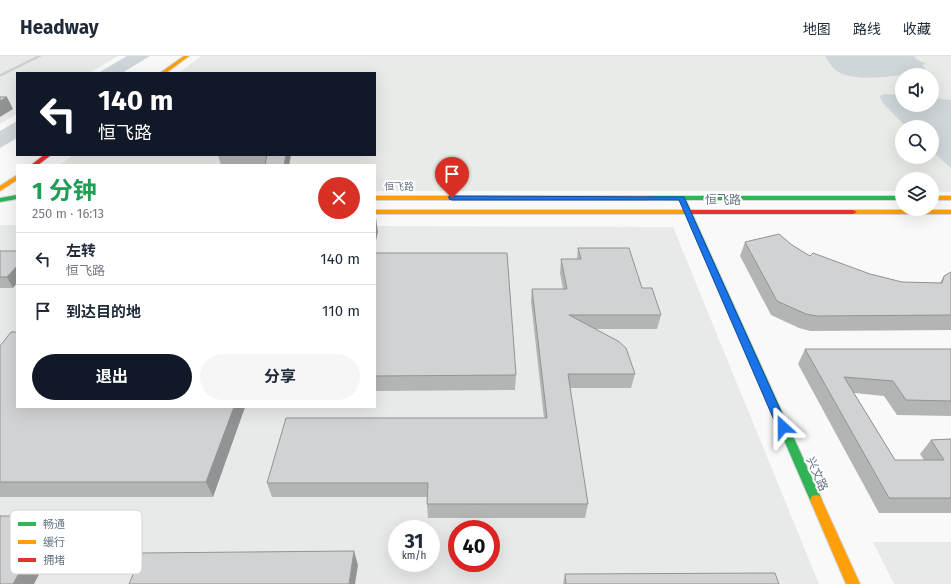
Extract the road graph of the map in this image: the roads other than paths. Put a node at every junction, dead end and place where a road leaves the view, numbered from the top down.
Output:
1 (40, 56) edge
2 (187, 56) edge
3 (164, 72) edge
4 (0, 76) edge
5 (47, 156) edge
6 (35, 164) edge
7 (16, 178) edge
8 (0, 189) edge
9 (16, 197) edge
10 (376, 198) edge
11 (681, 198) junction
12 (895, 198) edge
13 (939, 198) edge
14 (951, 198) edge
15 (0, 200) edge
16 (376, 212) edge
17 (687, 212) junction
18 (951, 212) edge
19 (853, 584) edge

1 - 4 lane
2 - 3 main road
5 - 6 main road
7 - 8 main road
9 - 15 main road
10 - 11 main road, 恒飞路
11 - 12 main road, 恒飞路
11 - 17 main road, 兴文路
13 - 14 main road
16 - 17 main road, 恒飞路
17 - 18 main road, 恒飞路
17 - 19 main road, 兴文路

